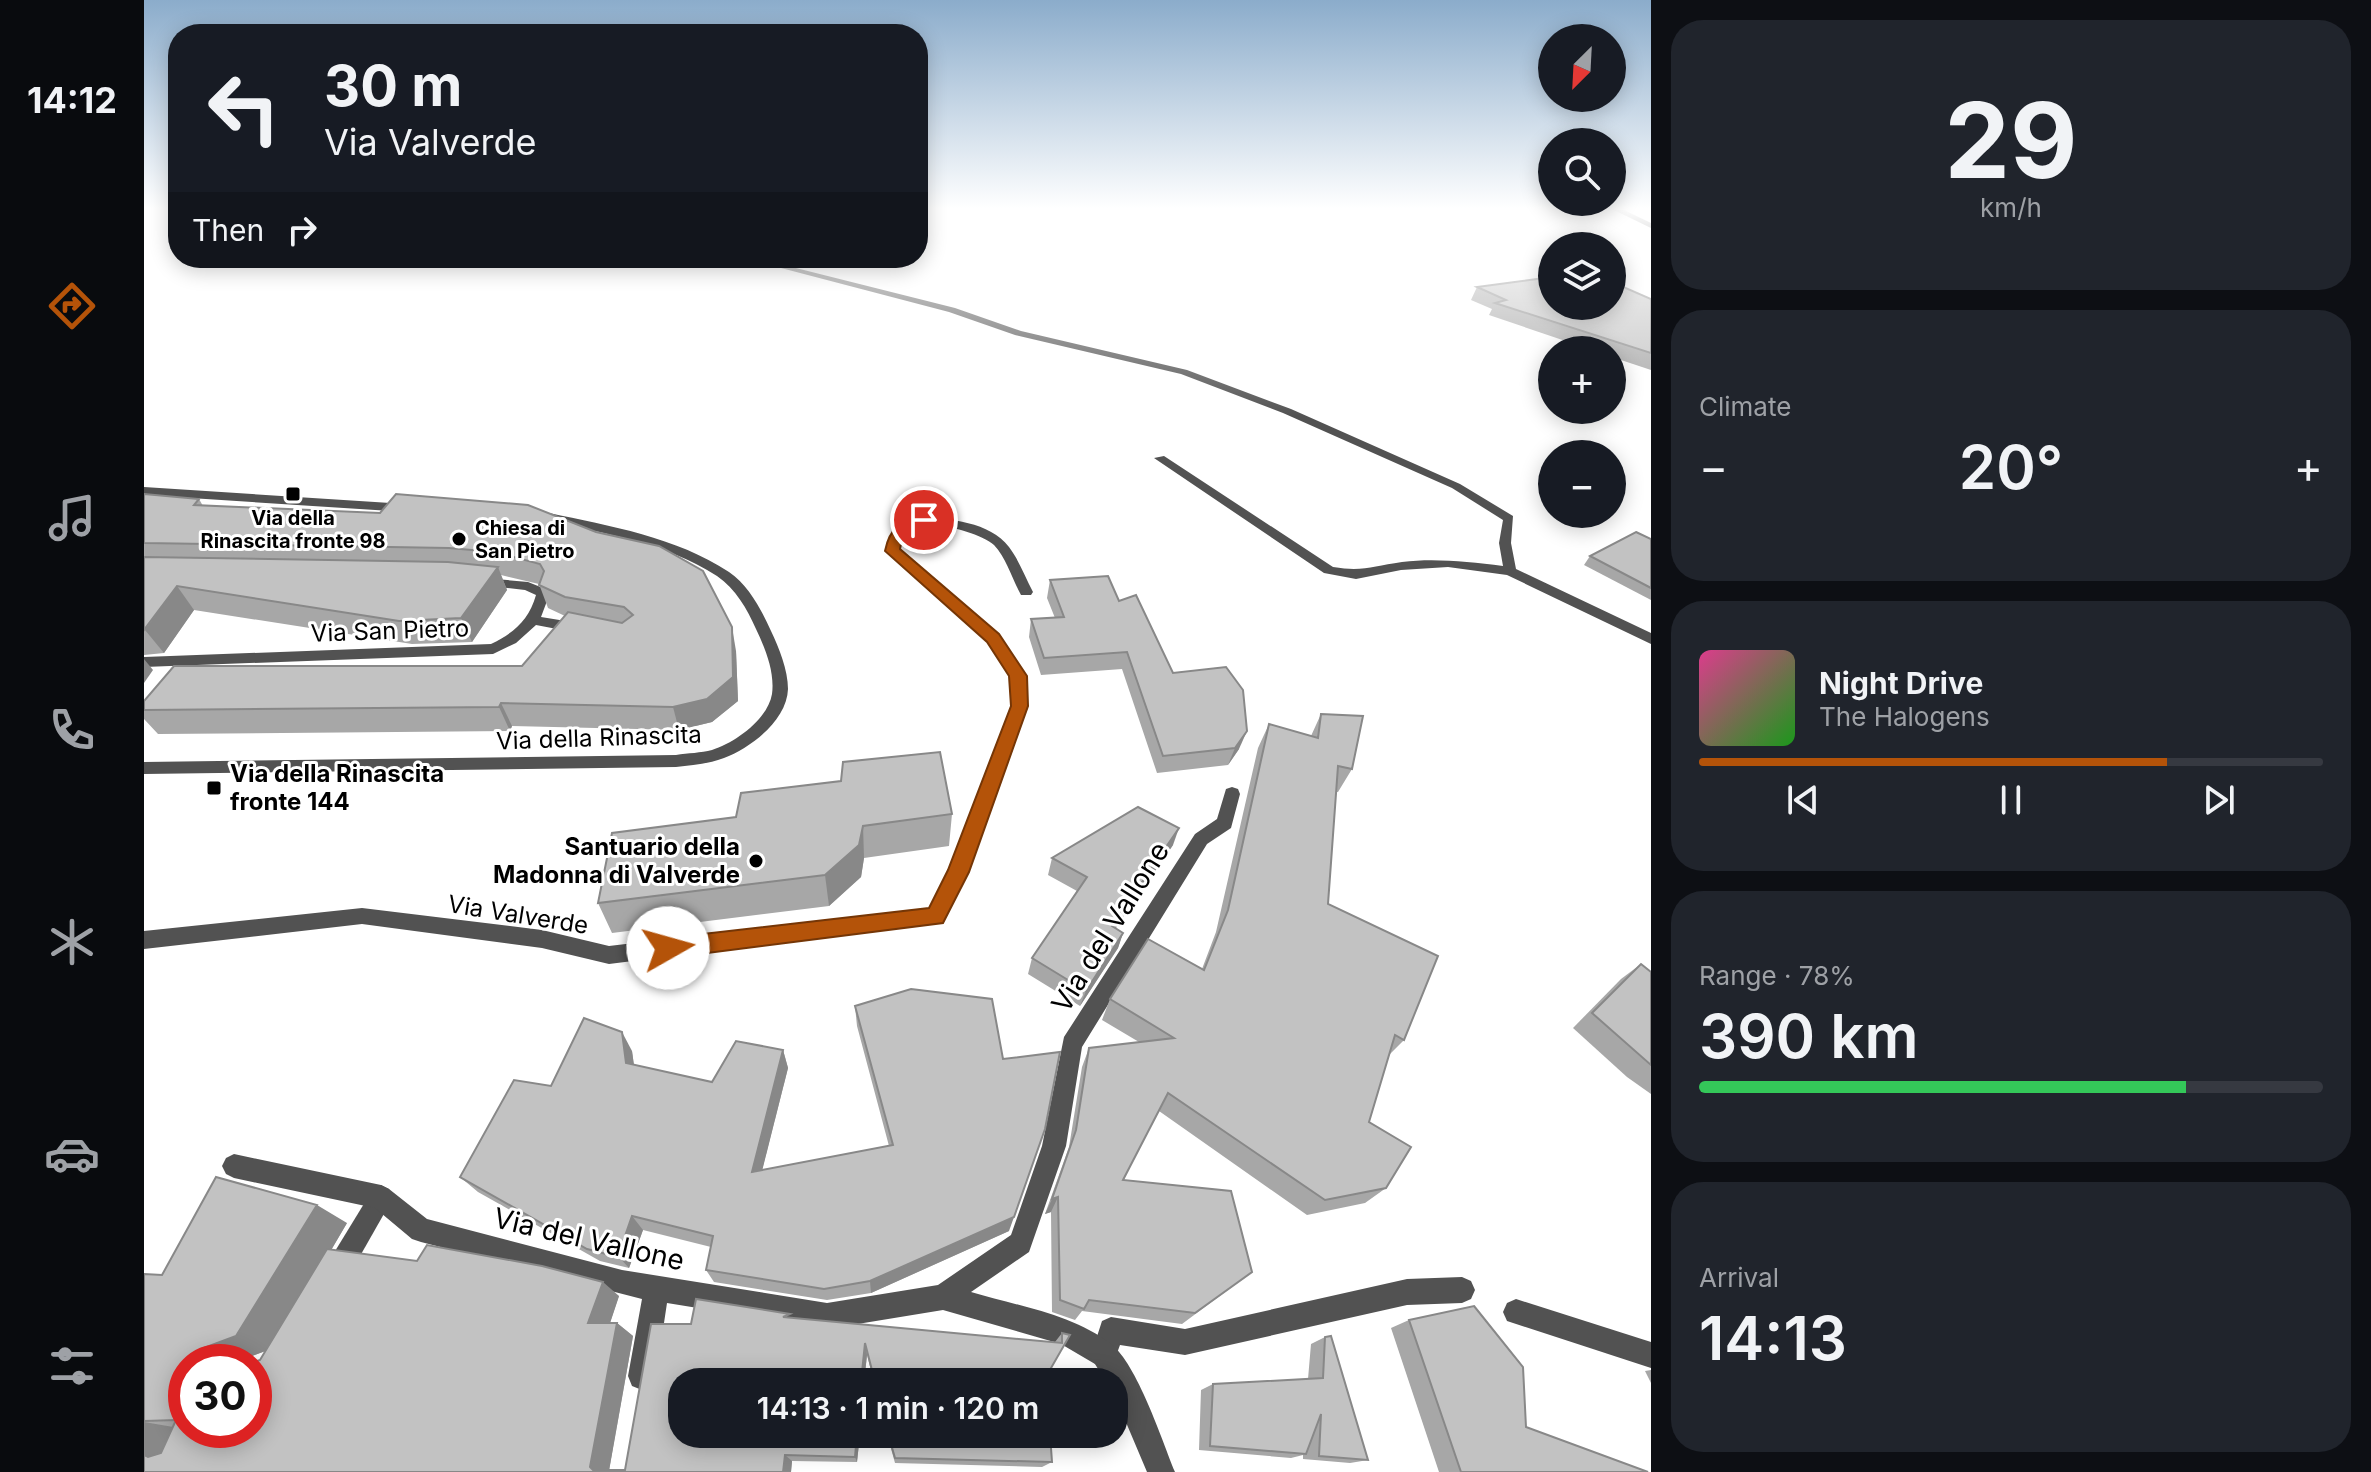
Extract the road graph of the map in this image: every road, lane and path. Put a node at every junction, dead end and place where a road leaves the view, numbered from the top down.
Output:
1 (829, 279) edge
2 (1160, 458) dead end
3 (144, 491) edge
4 (425, 509) edge
5 (529, 515) edge
6 (1510, 571) junction
7 (466, 581) edge
8 (1026, 592) dead end
9 (532, 620) junction
10 (600, 632) edge
11 (1651, 639) edge
12 (144, 662) edge
13 (144, 768) edge
14 (1232, 794) dead end
15 (144, 940) edge
16 (234, 1166) dead end
17 (381, 1197) junction
18 (657, 1288) junction
19 (1462, 1290) dead end
20 (325, 1292) edge
21 (943, 1297) junction
22 (1516, 1312) dead end
23 (1104, 1355) junction
24 (1651, 1355) edge
25 (639, 1395) edge
26 (1161, 1472) edge

1 - 6 street
2 - 6 street
3 - 4 street
5 - 13 street, Via della Rinascita
6 - 11 street
7 - 9 street, Via San Pietro
8 - 15 street, Via Valverde
9 - 10 street
9 - 12 street, Via San Pietro
14 - 21 street, Via del Vallone
16 - 17 street, Via del Vallone
17 - 18 street, Via del Vallone
17 - 20 street
18 - 21 street, Via del Vallone
18 - 25 street
19 - 23 street
21 - 23 street, Via del Vallone
22 - 24 street
23 - 26 street, Via del Vallone

